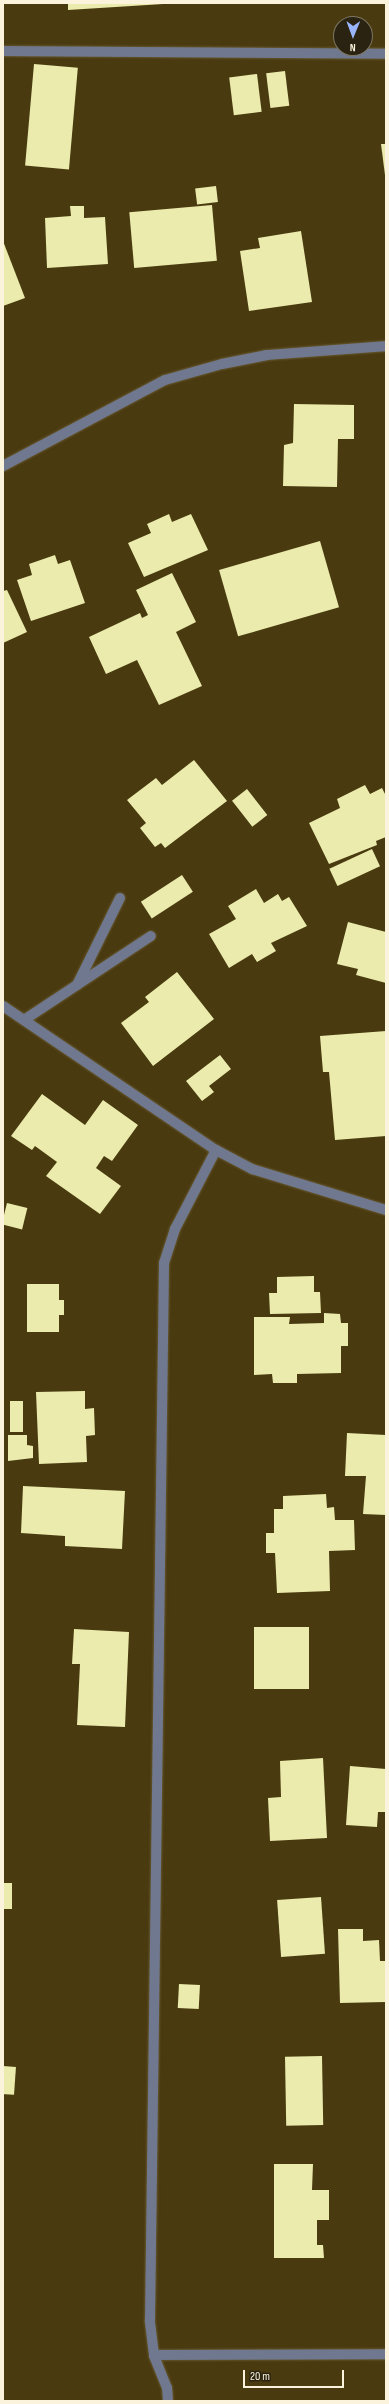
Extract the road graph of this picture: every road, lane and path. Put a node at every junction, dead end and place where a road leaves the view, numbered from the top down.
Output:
1 (3, 51) edge
2 (386, 54) edge
3 (386, 346) edge
4 (3, 466) edge
5 (120, 898) dead end
6 (151, 936) dead end
7 (77, 985) junction
8 (3, 1006) edge
9 (24, 1020) junction
10 (216, 1150) junction
11 (386, 1210) edge
12 (386, 2354) edge
13 (154, 2355) junction
14 (168, 2401) edge

1 - 2 street
3 - 4 street
5 - 7 street
6 - 7 street
7 - 9 street
8 - 9 street
9 - 10 street
10 - 11 street
10 - 13 street
12 - 13 street
13 - 14 street

